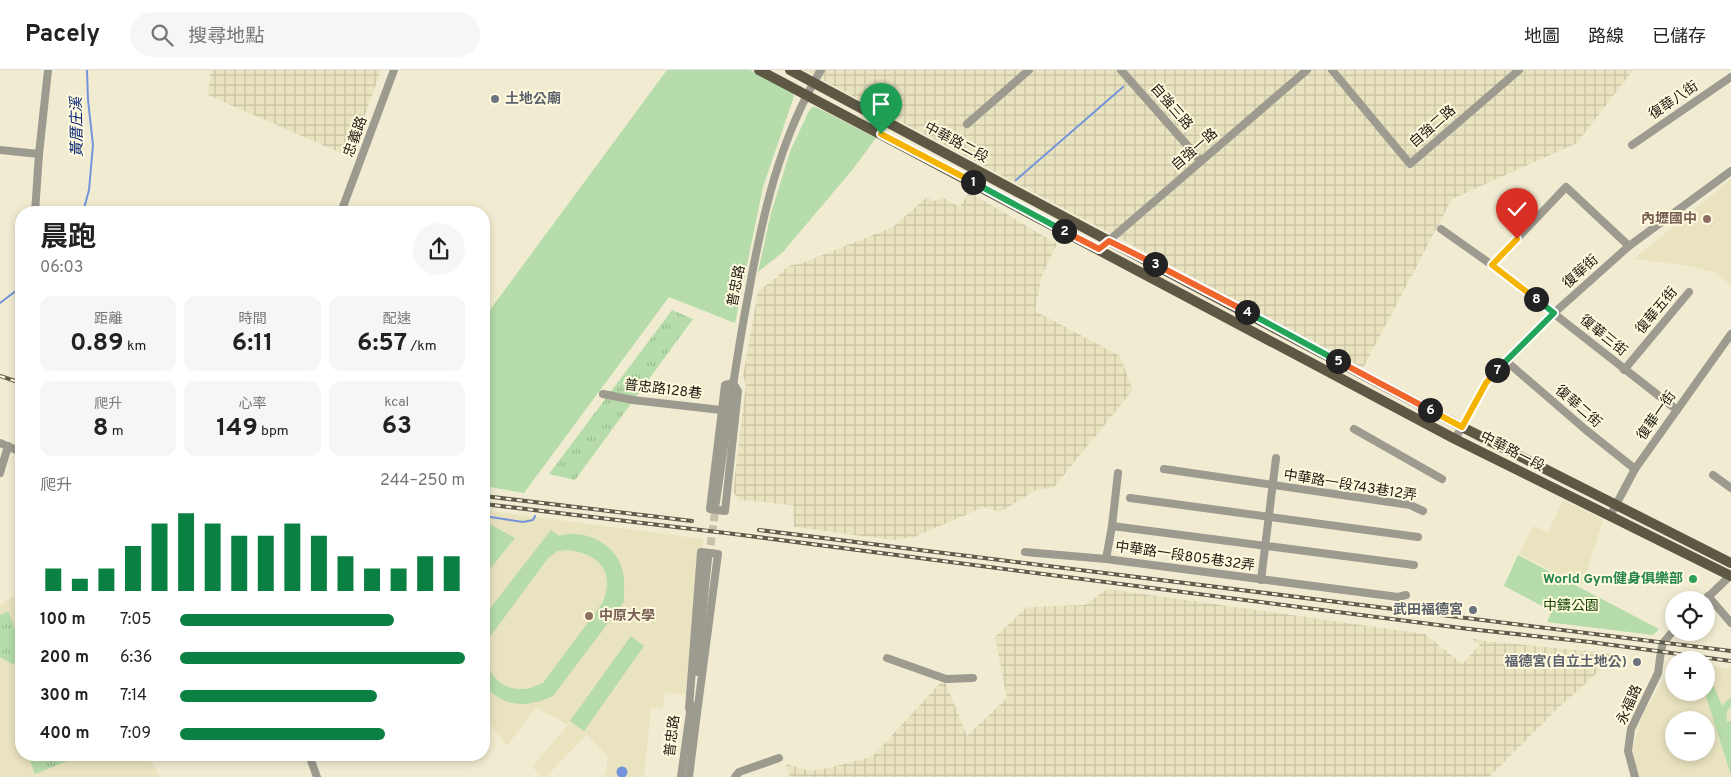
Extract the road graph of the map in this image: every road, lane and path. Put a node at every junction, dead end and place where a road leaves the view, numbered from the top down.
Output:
1 (48, 70) edge
2 (394, 70) edge
3 (759, 70) edge
4 (790, 70) edge
5 (821, 70) edge
6 (1029, 70) edge
7 (1121, 70) edge
8 (1307, 70) edge
9 (1332, 70) edge
10 (1519, 70) edge
11 (1731, 77) edge
12 (814, 82) junction
13 (806, 95) junction
14 (967, 124) dead end
15 (1632, 145) dead end
16 (0, 150) edge
17 (39, 154) junction
18 (1201, 161) junction
19 (1731, 171) edge
20 (35, 206) edge
21 (343, 206) edge
22 (1441, 229) dead end
23 (1109, 241) junction
24 (1628, 246) junction
25 (1099, 249) junction
26 (1492, 265) junction
27 (1689, 292) dead end
28 (1554, 313) junction
29 (1731, 334) edge
30 (1506, 361) junction
31 (1624, 370) junction
32 (733, 383) junction
33 (603, 394) dead end
34 (721, 410) junction
35 (1676, 410) junction
36 (1462, 427) junction
37 (1354, 429) dead end
38 (1455, 439) junction
39 (4, 445) edge
40 (1276, 458) dead end
41 (1164, 469) dead end
42 (1636, 469) junction
43 (0, 473) edge
44 (1118, 473) dead end
45 (1713, 475) dead end
46 (1442, 479) dead end
47 (1272, 486) junction
48 (1731, 488) edge
49 (1130, 498) dead end
50 (716, 502) tunnel mouth
51 (1615, 505) junction
52 (1423, 510) dead end
53 (1269, 516) junction
54 (1610, 516) junction
55 (1112, 526) junction
56 (1418, 537) dead end
57 (1265, 545) junction
58 (1025, 552) dead end
59 (708, 559) tunnel mouth
60 (1106, 559) junction
61 (1731, 563) edge
62 (1414, 565) dead end
63 (1731, 575) edge
64 (1261, 580) junction
65 (1714, 591) edge
66 (1406, 595) dead end
67 (1715, 607) edge
68 (1731, 623) edge
69 (1665, 641) edge
70 (887, 658) dead end
71 (973, 678) dead end
72 (693, 698) junction
73 (689, 708) junction
74 (697, 713) junction
75 (779, 758) dead end
76 (311, 761) edge
77 (317, 777) edge
78 (681, 777) edge
79 (689, 777) edge
80 (735, 777) edge
81 (1635, 777) edge

1 - 17 street
2 - 21 street, 忠義路
3 - 13 main road, 中華路二段
4 - 12 main road, 中華路二段
5 - 12 street, 普忠路
6 - 14 street
7 - 18 street, 自強三路
8 - 18 street, 自強一路
9 - 10 street, 自強二路
11 - 15 street, 復華八街
12 - 13 street, 普忠路
12 - 23 main road, 中華路二段
13 - 25 main road, 中華路二段
13 - 32 street, 普忠路
16 - 17 street
17 - 20 street
18 - 23 street, 自強一路
19 - 24 street, 復華街
22 - 26 street, 復華三街
23 - 25 street, 自強一路
23 - 36 main road, 中華路一段
24 - 26 street
24 - 28 street, 復華街
25 - 38 main road, 中華路一段
26 - 28 street, 復華三街
27 - 31 street, 復華五街
28 - 30 street, 復華街
28 - 31 street, 復華三街
29 - 35 street, 復華一街
30 - 36 street, 復華街
30 - 42 street, 復華二街
31 - 35 street, 復華三街
32 - 34 street
32 - 34 street
32 - 50 street, 普忠路
33 - 34 street, 普忠路128巷
35 - 42 street, 復華一街
36 - 38 street, 復華街
36 - 51 main road, 中華路一段
37 - 46 street
38 - 54 main road, 中華路一段
39 - 43 street
40 - 47 street
41 - 47 street, 中華路一段743巷12弄
42 - 51 street, 復華一街
44 - 55 street
45 - 48 street
47 - 52 street, 中華路一段743巷12弄
47 - 53 street
49 - 53 street
51 - 54 street, 復華一街
51 - 61 main road, 中華路一段
53 - 56 street
53 - 57 street
54 - 63 main road, 中華路一段
55 - 57 street
55 - 60 street
57 - 62 street
57 - 64 street
58 - 60 street, 中華路一段805巷32弄
59 - 72 street, 普忠路
60 - 64 street, 中華路一段805巷32弄
63 - 65 street
64 - 66 street, 中華路一段805巷32弄
67 - 68 street
69 - 81 street, 永福路
70 - 71 street
72 - 73 street, 普忠路
72 - 74 street, 普忠路
73 - 74 street
73 - 78 street, 普忠路
74 - 79 street, 普忠路
75 - 80 street
76 - 77 street

